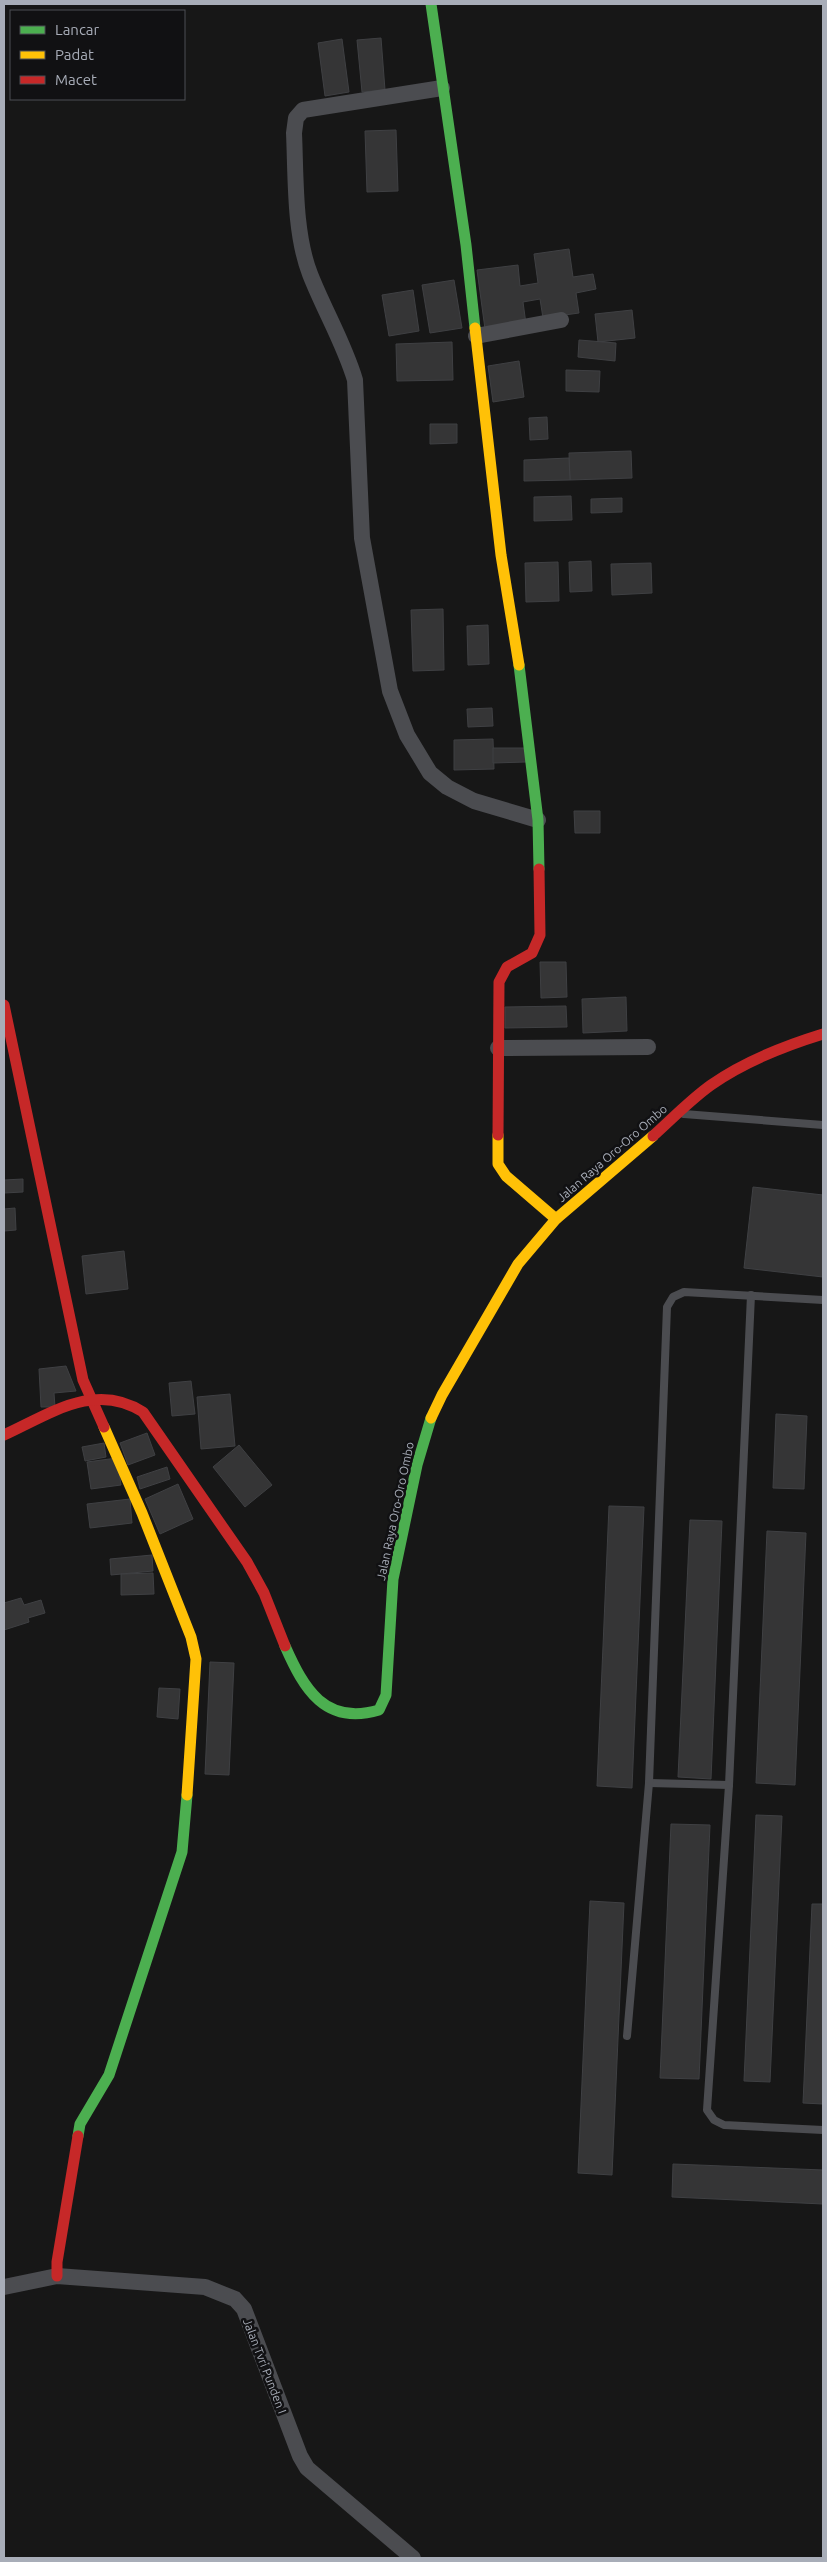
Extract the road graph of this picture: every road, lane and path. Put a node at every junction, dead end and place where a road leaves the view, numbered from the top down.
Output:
1 (431, 4) edge
2 (442, 88) junction
3 (560, 320) dead end
4 (476, 336) junction
5 (538, 820) junction
6 (4, 1005) edge
7 (823, 1034) edge
8 (648, 1046) dead end
9 (498, 1048) junction
10 (680, 1113) junction
11 (823, 1125) edge
12 (556, 1220) junction
13 (751, 1296) junction
14 (823, 1300) edge
15 (90, 1398) junction
16 (4, 1435) edge
17 (648, 1783) junction
18 (729, 1785) junction
19 (627, 2036) dead end
20 (823, 2130) edge
21 (57, 2276) junction
22 (4, 2287) edge
23 (414, 2558) edge

1 - 2 street
2 - 4 street
2 - 5 street
3 - 4 street
4 - 5 street
5 - 9 street
6 - 15 street
7 - 10 street, Jalan Raya Oro-Oro Ombo
8 - 9 street
9 - 12 street
10 - 11 lane
10 - 12 street, Jalan Raya Oro-Oro Ombo
12 - 15 street, Jalan Raya Oro-Oro Ombo
13 - 14 lane
13 - 17 lane
13 - 18 lane
15 - 16 street, Jalan Raya Oro-Oro Ombo
15 - 21 street
17 - 18 lane
17 - 19 lane
18 - 20 lane
21 - 22 street, Jalan Tvri Punden I
21 - 23 street, Jalan Tvri Punden I

